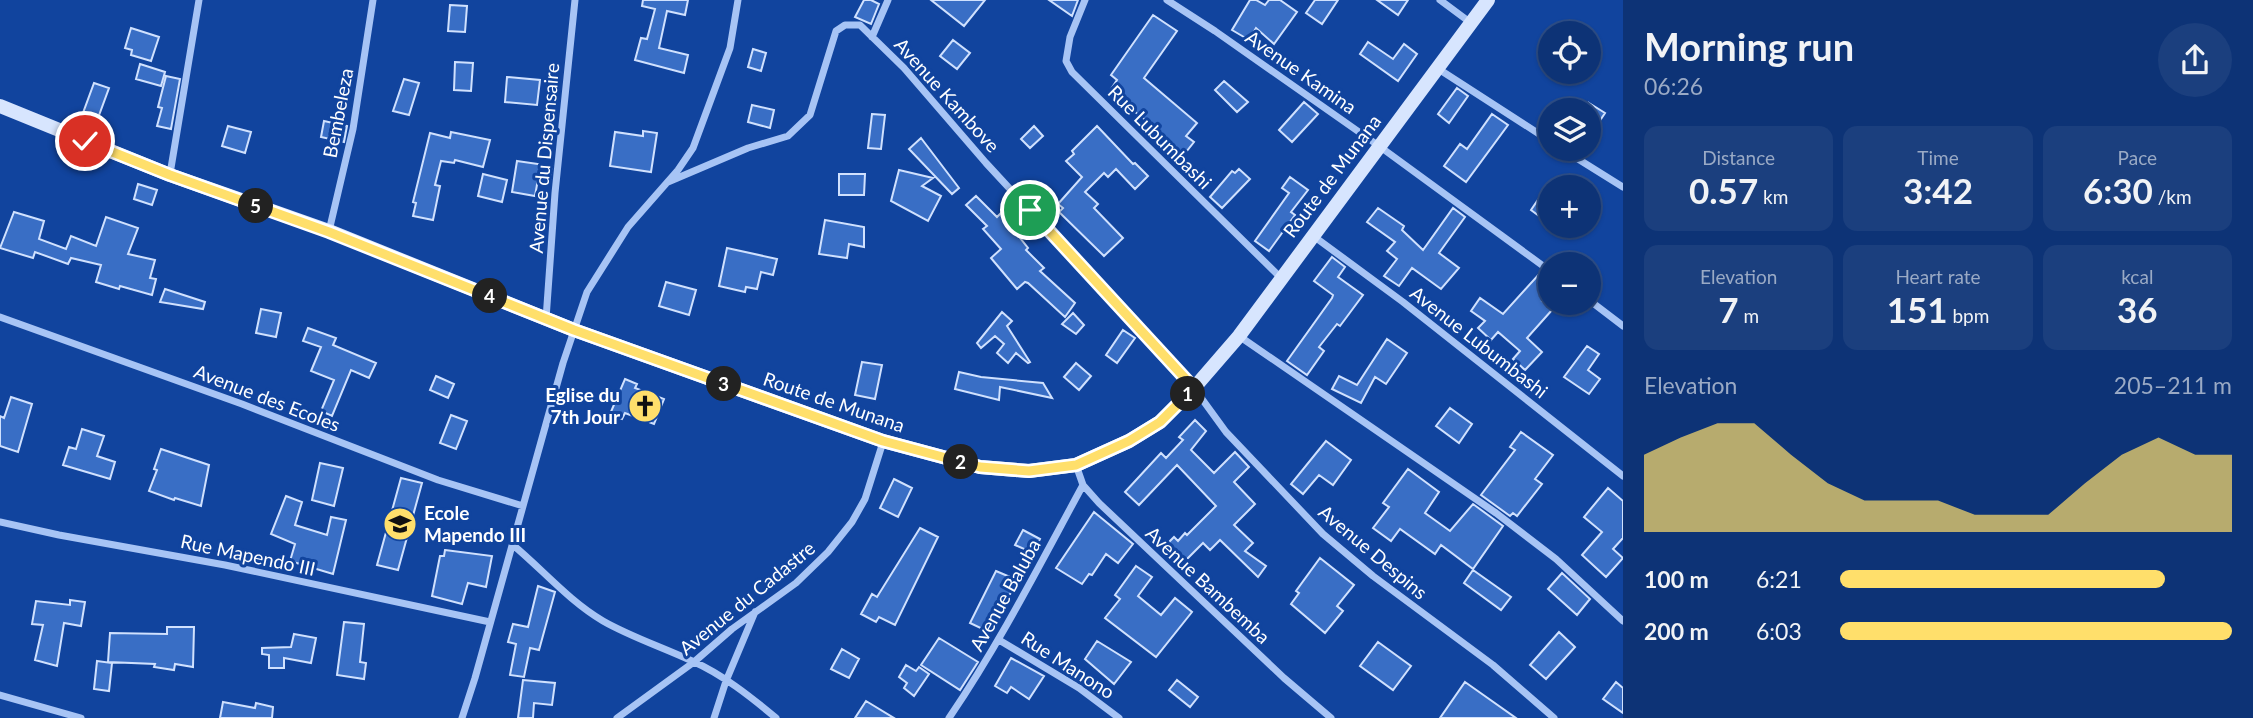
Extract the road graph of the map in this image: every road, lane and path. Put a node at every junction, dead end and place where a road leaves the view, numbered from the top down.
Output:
1 (199, 0) edge
2 (373, 0) edge
3 (575, 0) edge
4 (738, 0) edge
5 (888, 0) edge
6 (1085, 0) edge
7 (1167, 0) edge
8 (1440, 0) edge
9 (1488, 0) edge
10 (1471, 23) junction
11 (872, 37) junction
12 (1437, 68) junction
13 (0, 107) edge
14 (1538, 133) edge
15 (1379, 146) junction
16 (1581, 161) edge
17 (170, 175) junction
18 (668, 182) junction
19 (1623, 187) edge
20 (329, 232) junction
21 (1312, 235) junction
22 (1538, 262) edge
23 (1281, 278) junction
24 (1601, 309) edge
25 (0, 317) edge
26 (546, 319) junction
27 (1623, 326) edge
28 (574, 330) junction
29 (1239, 336) junction
30 (1194, 388) junction
31 (883, 441) junction
32 (1076, 465) junction
33 (1623, 476) edge
34 (1083, 485) junction
35 (523, 506) junction
36 (0, 522) edge
37 (513, 545) junction
38 (756, 611) junction
39 (1623, 621) edge
40 (490, 622) junction
41 (999, 640) junction
42 (694, 662) junction
43 (726, 681) junction
44 (0, 695) edge
45 (81, 718) edge
46 (462, 718) edge
47 (617, 718) edge
48 (714, 718) edge
49 (776, 718) edge
50 (949, 718) edge
51 (1119, 718) edge
52 (1331, 718) edge
53 (1554, 718) edge

1 - 17 street
2 - 20 street, Bembeleza
3 - 26 street, Avenue du Dispensaire
4 - 18 street
5 - 11 street
6 - 23 street, Rue Lubumbashi
7 - 15 street, Avenue Kamina
8 - 10 street
9 - 10 main road, Route de Munana
10 - 12 main road, Route de Munana
11 - 18 street, Avenue Kambove
11 - 30 street, Avenue Kambove
12 - 14 street
12 - 15 main road, Route de Munana
13 - 17 main road, Route de Munana
15 - 21 main road, Route de Munana
15 - 22 street, Avenue Kamina
16 - 19 street
17 - 20 main road, Route de Munana
18 - 28 street
20 - 26 main road, Route de Munana
21 - 23 main road, Route de Munana
21 - 33 street, Avenue Lubumbashi
23 - 29 main road, Route de Munana
24 - 27 street
25 - 35 street, Avenue des Ecoles
26 - 28 main road, Route de Munana
28 - 31 main road, Route de Munana
28 - 35 street
29 - 30 main road, Route de Munana
29 - 39 street
30 - 32 main road, Route de Munana
30 - 53 street, Avenue Despins
31 - 32 main road, Route de Munana
31 - 38 street, Avenue du Cadastre
32 - 34 street, Avenue Bambemba
34 - 41 street, Avenue Baluba
34 - 52 street, Avenue Bambemba
35 - 37 street
36 - 40 street, Rue Mapendo III
37 - 40 street
37 - 42 street
38 - 42 street, Avenue du Cadastre
38 - 43 street
40 - 46 street
41 - 50 street, Avenue Baluba
41 - 51 street, Rue Manono
42 - 43 street
42 - 47 street, Avenue du Cadastre
43 - 48 street
43 - 49 street
44 - 45 street

